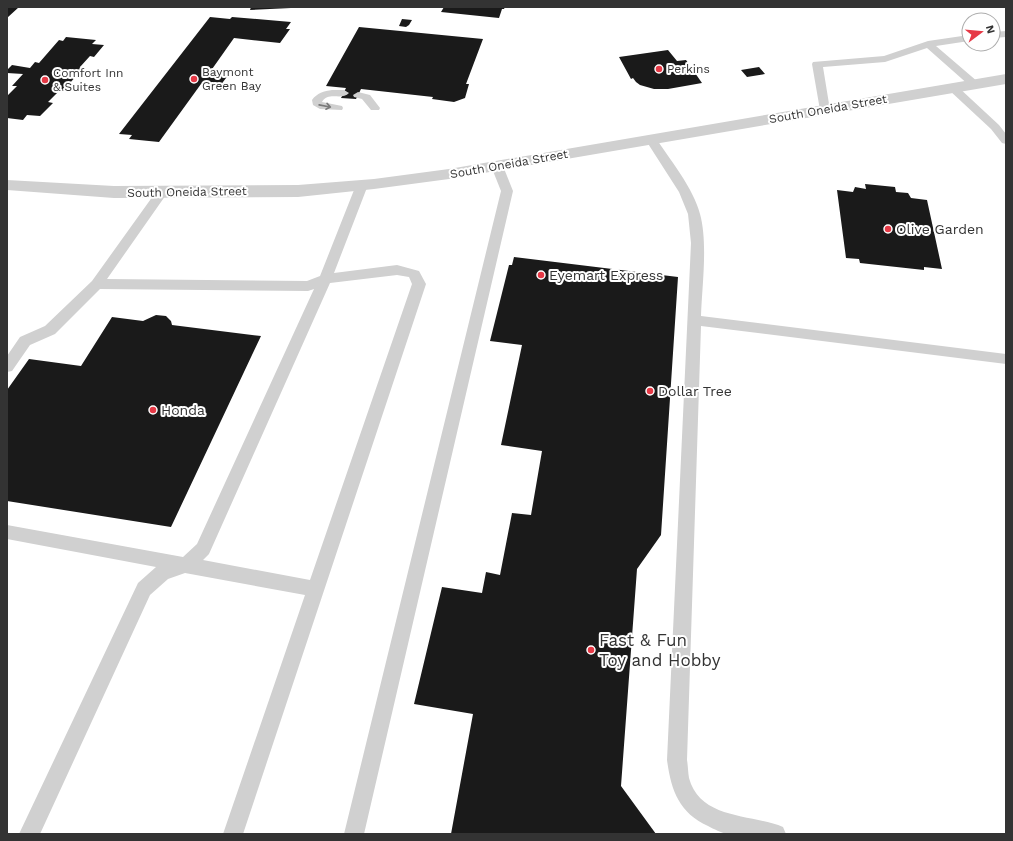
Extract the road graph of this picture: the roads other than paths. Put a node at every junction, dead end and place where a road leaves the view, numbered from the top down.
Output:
1 (961, 39) edge
2 (928, 44) junction
3 (1006, 79) edge
4 (974, 84) junction
5 (953, 88) junction
6 (344, 93) dead end
7 (358, 95) dead end
8 (338, 108) dead end
9 (375, 108) dead end
10 (825, 110) junction
11 (651, 139) junction
12 (1006, 141) edge
13 (497, 166) junction
14 (7, 185) edge
15 (362, 185) junction
16 (162, 192) junction
17 (325, 279) junction
18 (98, 284) junction
19 (694, 320) junction
20 (1006, 359) edge
21 (7, 367) edge
22 (7, 532) edge
23 (187, 564) junction
24 (316, 589) junction
25 (29, 834) edge
26 (233, 834) edge
27 (354, 834) edge
28 (776, 834) edge

1 - 2 lane
2 - 4 lane
2 - 10 lane
3 - 4 street, South Oneida Street
4 - 5 street, South Oneida Street
5 - 10 street, South Oneida Street
5 - 12 lane
6 -> 8 lane
7 - 9 lane
10 - 11 street, South Oneida Street
11 - 13 street, South Oneida Street
11 - 19 lane
13 - 15 street, South Oneida Street
13 - 27 lane
14 - 16 street, South Oneida Street
15 - 16 street, South Oneida Street
15 - 17 lane
16 - 18 lane
17 - 18 lane
17 - 23 lane
17 - 24 lane
18 - 21 lane
19 - 20 lane
19 - 28 lane
22 - 23 lane
23 - 24 lane
23 - 25 lane
24 - 26 lane

